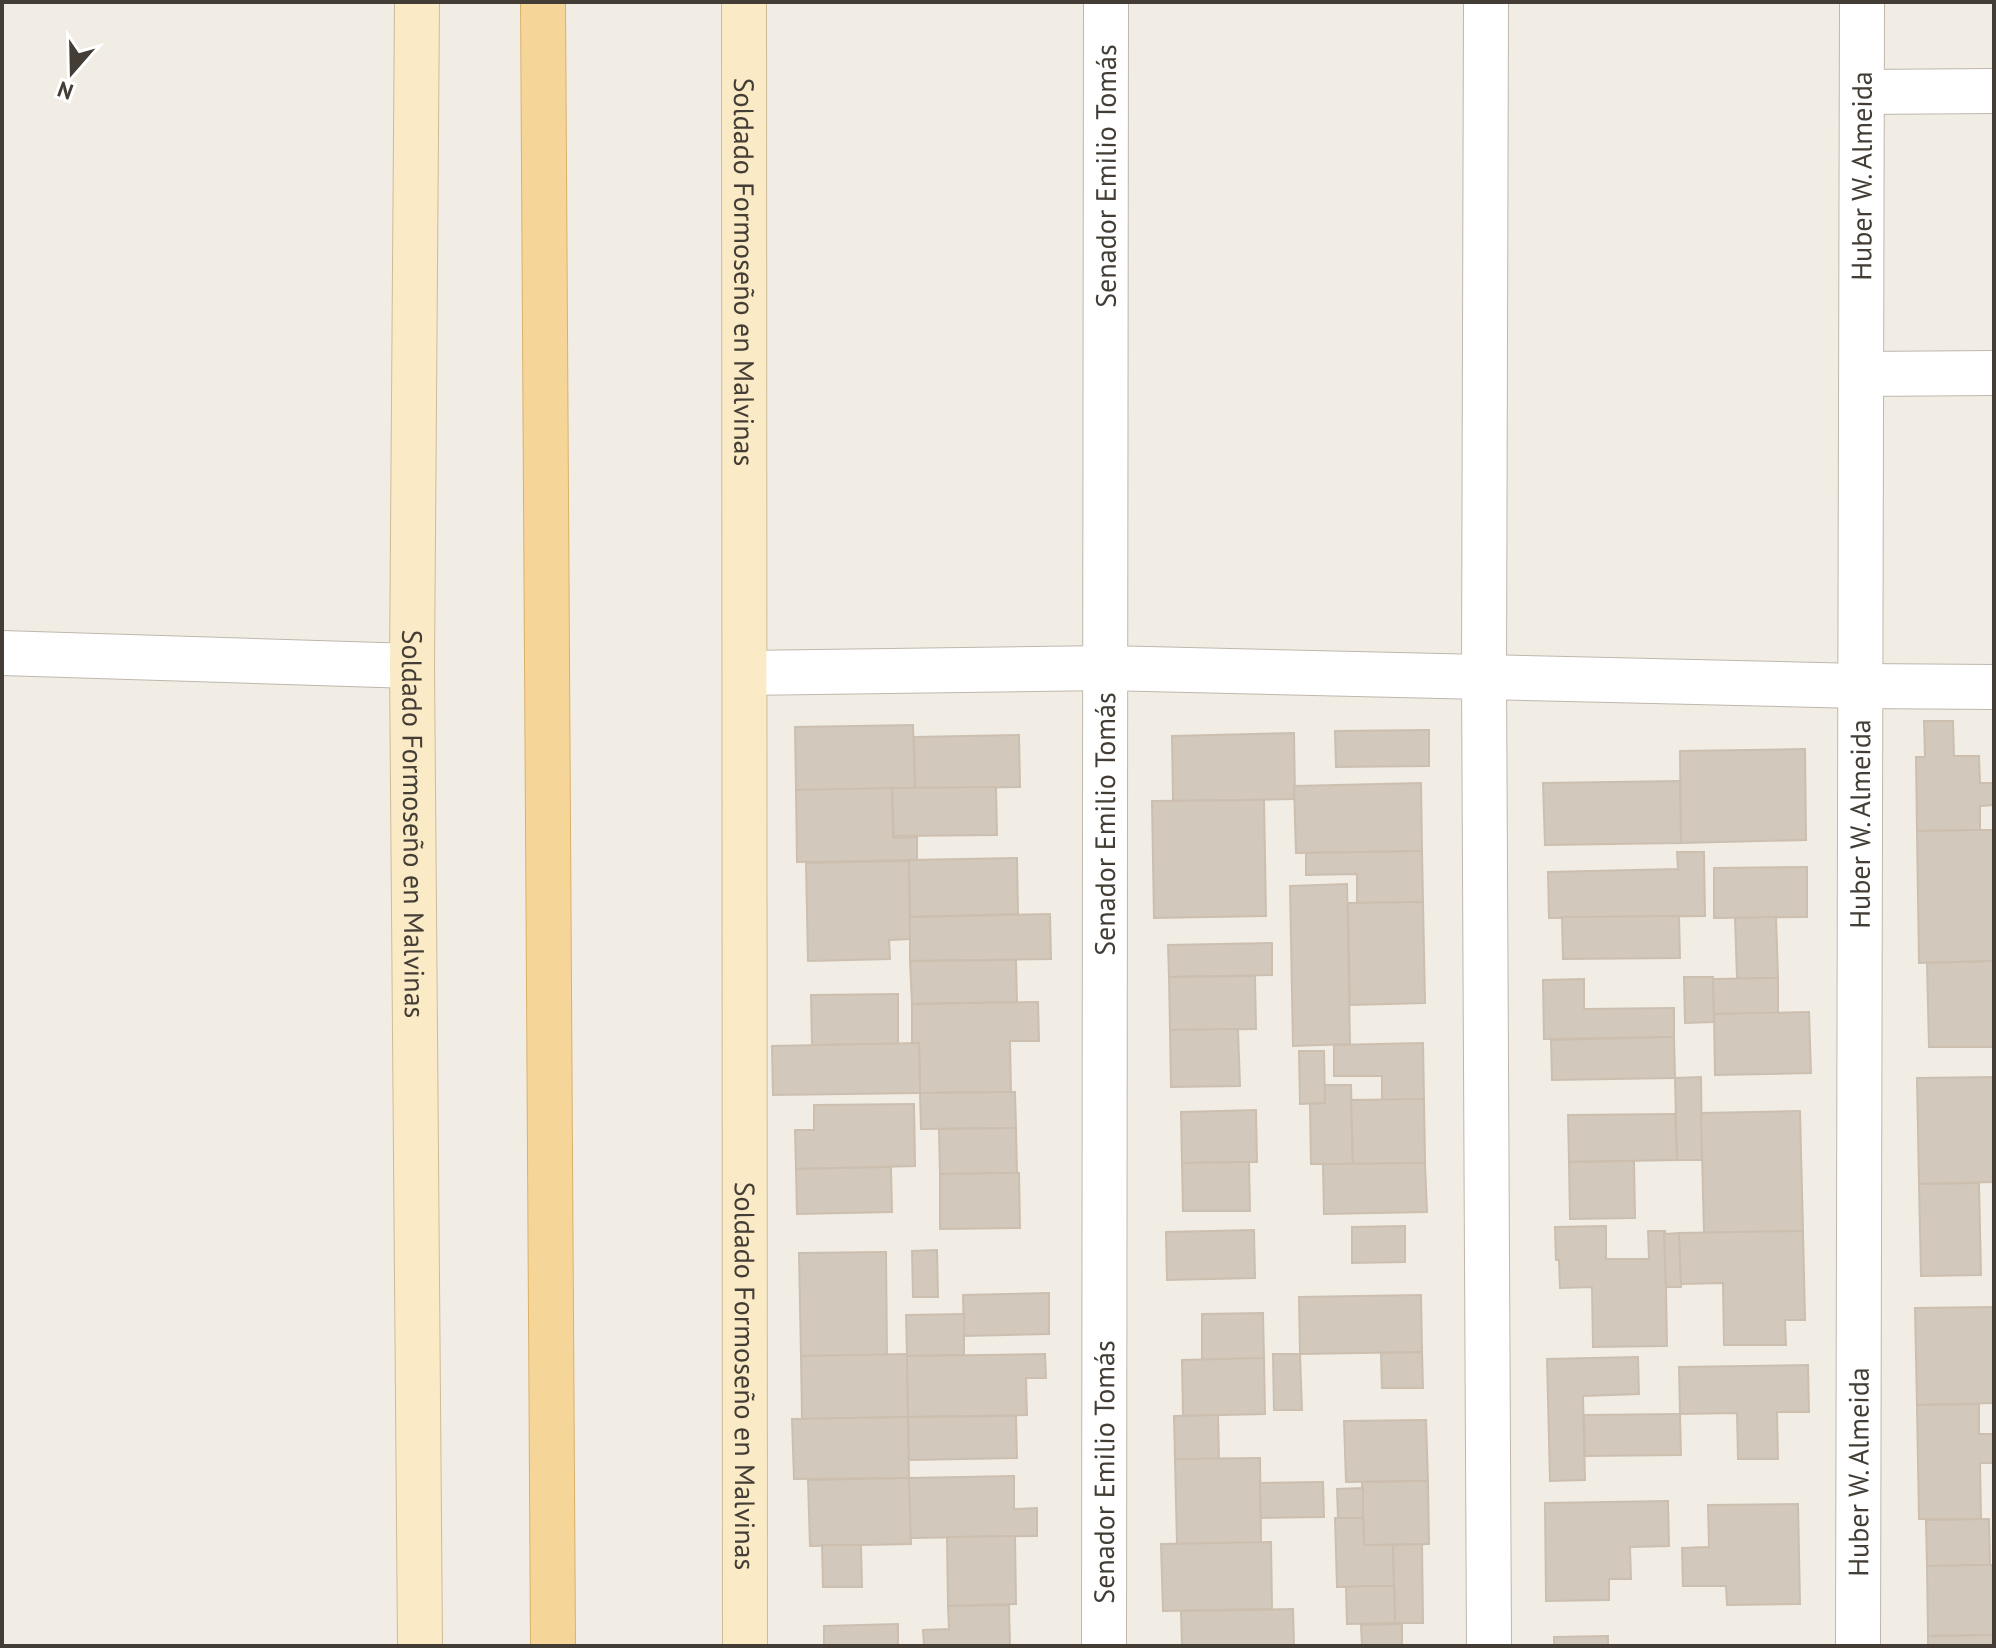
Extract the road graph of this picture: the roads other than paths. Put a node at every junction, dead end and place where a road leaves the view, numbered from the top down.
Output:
1 (417, 2) edge
2 (543, 2) edge
3 (744, 2) edge
4 (1106, 2) edge
5 (1486, 2) edge
6 (1862, 2) edge
7 (1994, 91) edge
8 (1862, 92) junction
9 (1994, 373) edge
10 (1862, 374) junction
11 (2, 653) edge
12 (412, 666) junction
13 (1105, 668) junction
14 (745, 673) junction
15 (1484, 676) junction
16 (1860, 686) junction
17 (1994, 687) edge
18 (420, 1646) edge
19 (553, 1646) edge
20 (745, 1646) edge
21 (1104, 1646) edge
22 (1489, 1646) edge
23 (1858, 1646) edge

1 - 12 main road, Soldado Formoseño en Malvinas
2 - 19 main road
3 - 14 main road, Soldado Formoseño en Malvinas
4 - 13 street, Senador Emilio Tomás
5 - 15 street
6 - 8 street, Huber W. Almeida
7 - 8 street
8 - 10 street, Huber W. Almeida
9 - 10 street
10 - 16 street, Huber W. Almeida
11 - 12 street
12 - 18 main road, Soldado Formoseño en Malvinas
13 - 14 street
13 - 15 street
13 - 21 street, Senador Emilio Tomás
14 - 20 main road, Soldado Formoseño en Malvinas
15 - 16 street
15 - 22 street
16 - 17 street
16 - 23 street, Huber W. Almeida

